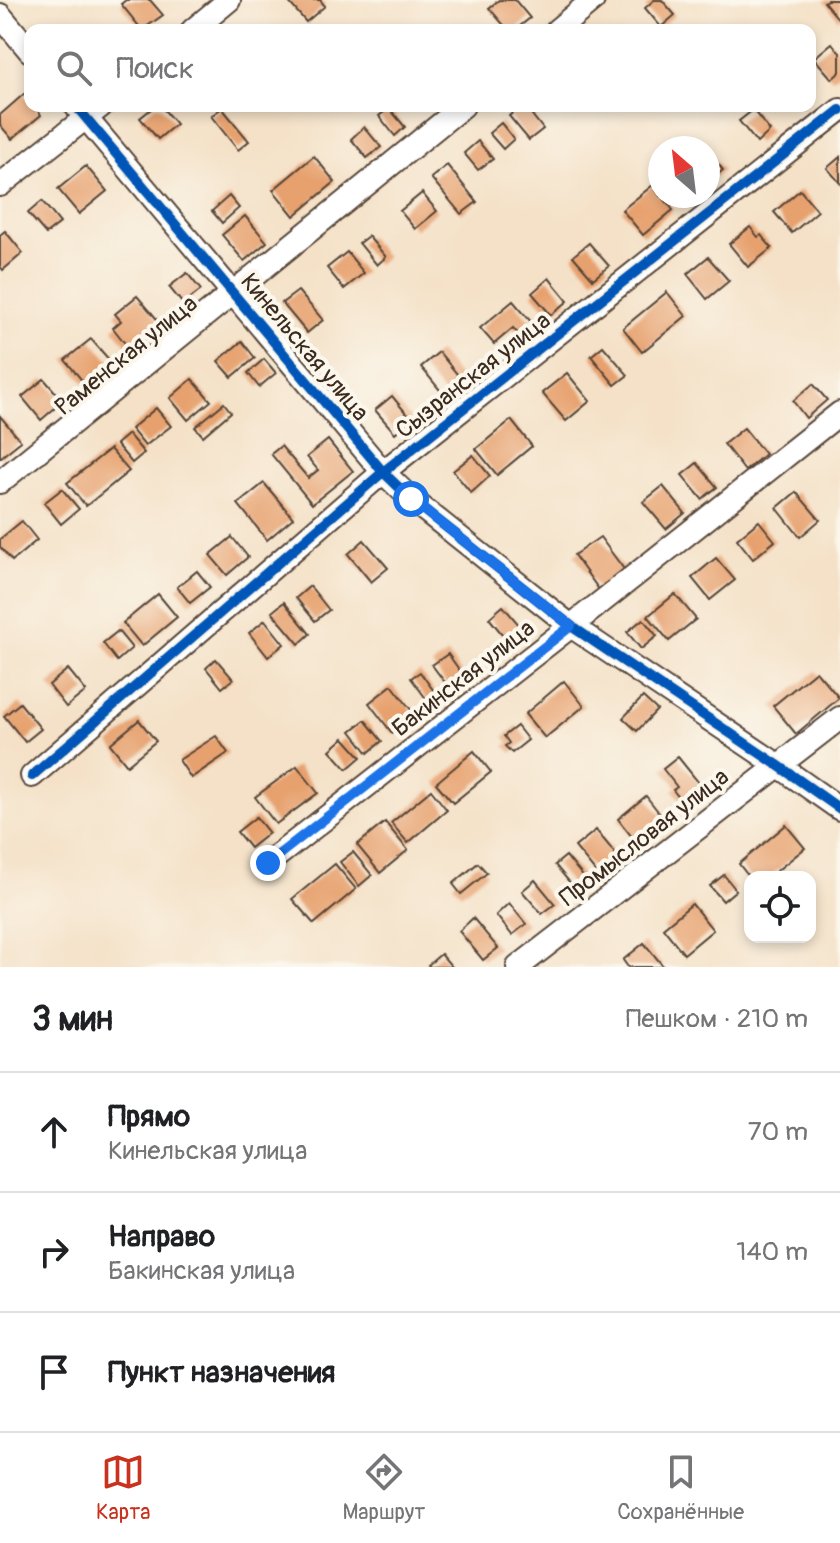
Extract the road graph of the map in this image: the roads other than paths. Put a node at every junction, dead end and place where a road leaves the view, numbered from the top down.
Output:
1 (229, 0) edge
2 (593, 0) edge
3 (0, 15) edge
4 (200, 24) edge
5 (564, 24) edge
6 (24, 44) edge
7 (840, 110) edge
8 (86, 112) edge
9 (90, 112) edge
10 (456, 112) edge
11 (0, 185) edge
12 (234, 293) junction
13 (840, 413) edge
14 (383, 472) junction
15 (0, 482) edge
16 (571, 626) junction
17 (840, 718) edge
18 (779, 766) junction
19 (32, 776) dead end
20 (840, 809) edge
21 (268, 863) dead end
22 (518, 967) edge

1 - 4 street
2 - 5 street
3 - 6 street
7 - 14 street, Сызранская улица
8 - 11 street
9 - 12 street, Кинельская улица
10 - 12 street, Раменская улица
12 - 14 street, Кинельская улица
12 - 15 street, Раменская улица
13 - 16 street, Бакинская улица
14 - 16 street, Кинельская улица
14 - 19 street, Сызранская улица
16 - 18 street, Кинельская улица
16 - 21 street, Бакинская улица
17 - 18 street, Промысловая улица
18 - 20 street, Кинельская улица
18 - 22 street, Промысловая улица

